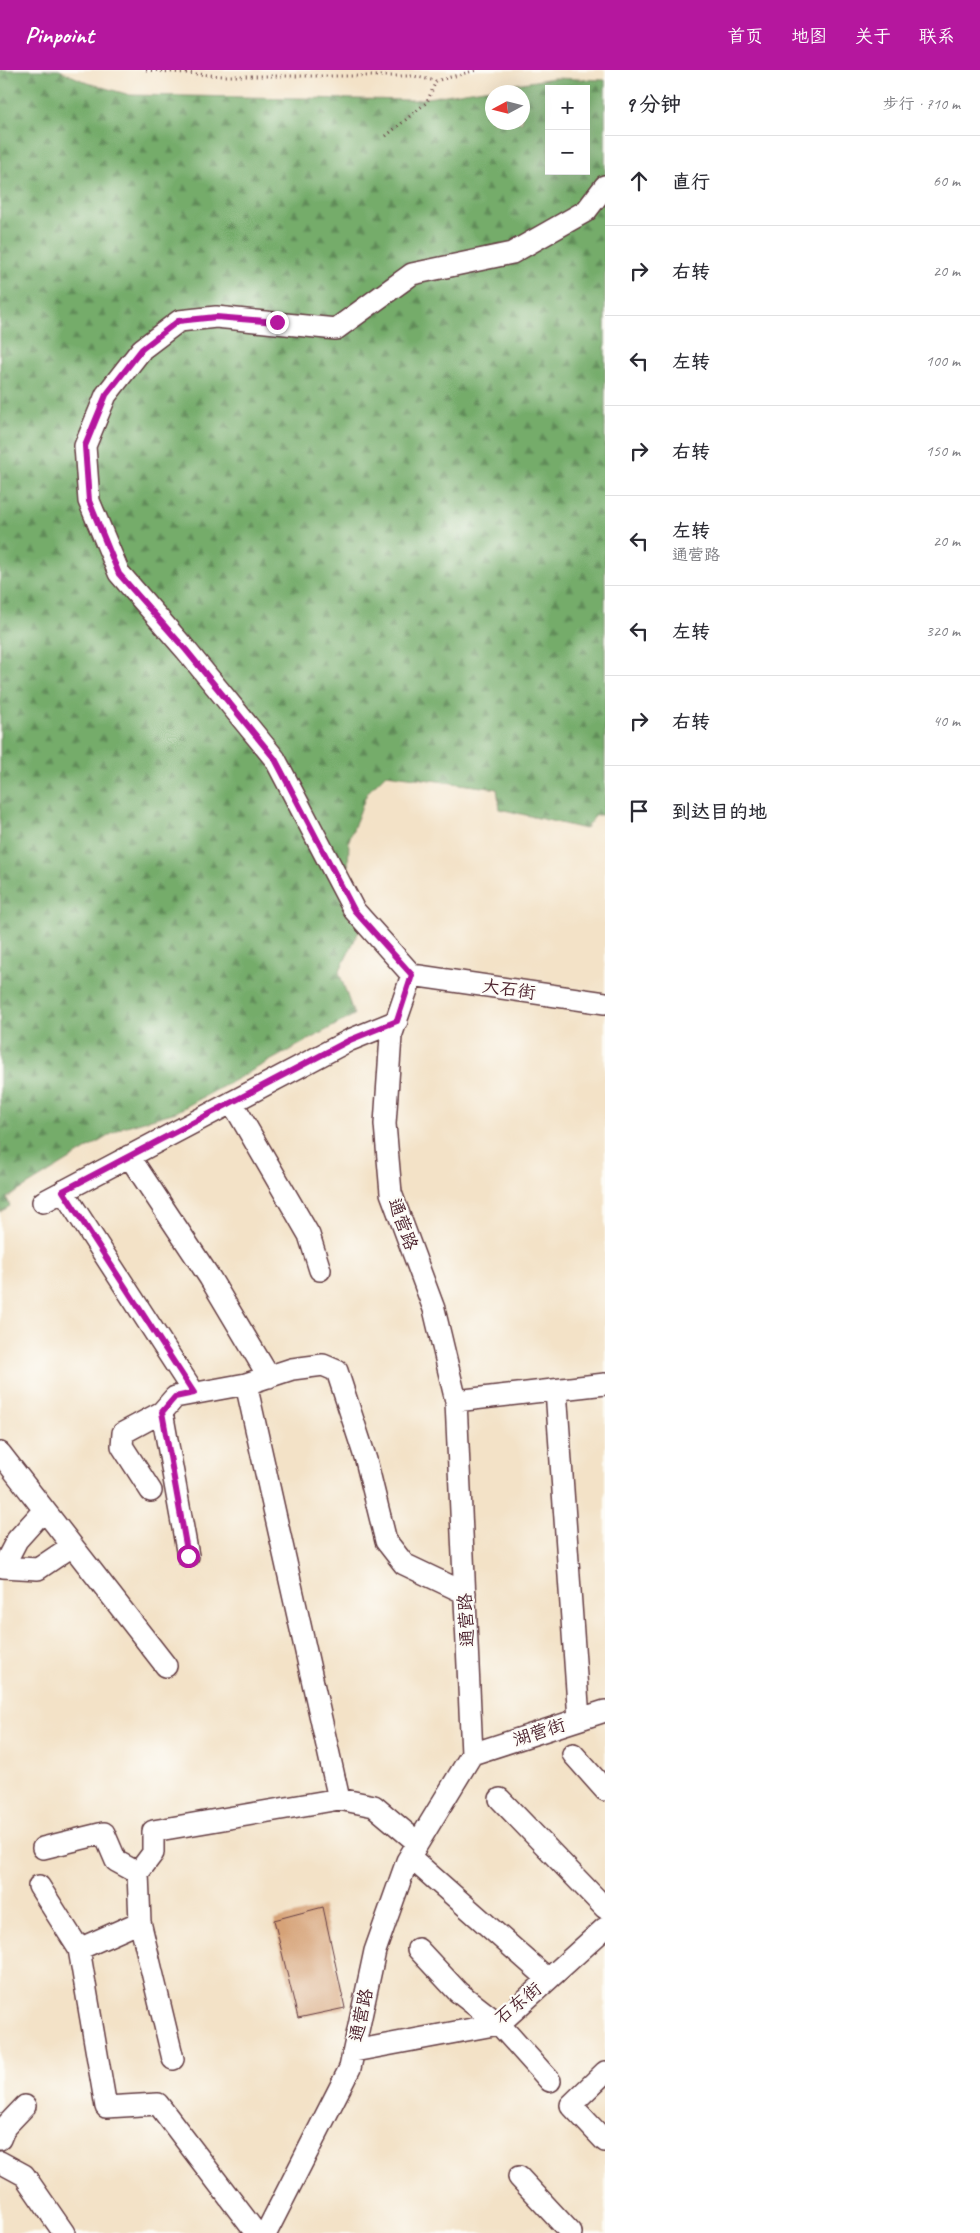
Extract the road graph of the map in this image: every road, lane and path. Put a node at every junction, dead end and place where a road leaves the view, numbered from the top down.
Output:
1 (146, 70) edge
2 (477, 70) edge
3 (436, 81) junction
4 (386, 136) dead end
5 (605, 186) edge
6 (595, 207) edge
7 (412, 975) junction
8 (605, 1004) edge
9 (397, 1021) junction
10 (232, 1102) junction
11 (129, 1156) junction
12 (63, 1191) junction
13 (43, 1202) dead end
14 (320, 1270) dead end
15 (269, 1377) junction
16 (246, 1384) junction
17 (605, 1384) edge
18 (556, 1390) junction
19 (194, 1393) junction
20 (456, 1401) junction
21 (162, 1412) junction
22 (0, 1453) edge
23 (151, 1491) dead end
24 (44, 1510) junction
25 (72, 1546) junction
26 (188, 1556) dead end
27 (1, 1568) edge
28 (465, 1593) junction
29 (166, 1666) dead end
30 (605, 1711) edge
31 (579, 1719) junction
32 (472, 1754) junction
33 (573, 1754) dead end
34 (605, 1790) edge
35 (338, 1799) junction
36 (500, 1799) dead end
37 (43, 1848) dead end
38 (414, 1850) junction
39 (138, 1873) junction
40 (39, 1886) dead end
41 (605, 1908) edge
42 (140, 1922) junction
43 (605, 1928) edge
44 (79, 1949) junction
45 (418, 1949) dead end
46 (548, 1979) junction
47 (499, 2024) junction
48 (354, 2051) junction
49 (173, 2059) dead end
50 (605, 2072) edge
51 (550, 2081) dead end
52 (25, 2106) dead end
53 (0, 2139) edge
54 (605, 2141) edge
55 (0, 2162) edge
56 (519, 2177) dead end
57 (64, 2233) edge
58 (256, 2233) edge
59 (266, 2233) edge
60 (571, 2233) edge

1 - 3 path
2 - 3 path
3 - 4 path
5 - 6 street
6 - 7 street
7 - 8 street, 大石街
7 - 9 street, 通营路
9 - 10 street
9 - 20 street, 通营路
10 - 11 street
10 - 14 street
11 - 12 street
11 - 15 street
12 - 13 street
12 - 19 street
15 - 16 street
15 - 28 street
16 - 19 street
16 - 35 street
17 - 18 street
18 - 20 street
18 - 31 street
19 - 21 street
20 - 28 street, 通营路
21 - 23 street
21 - 26 street
22 - 24 street
24 - 25 street
24 - 27 street
25 - 27 street
25 - 29 street
28 - 32 street, 通营路
30 - 31 street, 湖营街
31 - 32 street, 湖营街
32 - 38 street, 通营路
33 - 34 street
35 - 38 street
35 - 39 street
36 - 41 street
37 - 39 street
38 - 46 street
38 - 48 street, 通营路
39 - 42 street
40 - 44 street
42 - 44 street
42 - 49 street
43 - 46 street, 石东街
44 - 58 street
45 - 47 street
46 - 47 street, 石东街
47 - 48 street, 石东街
47 - 51 street
48 - 59 street, 通营路
50 - 54 street
52 - 53 street
55 - 57 street
56 - 60 street

